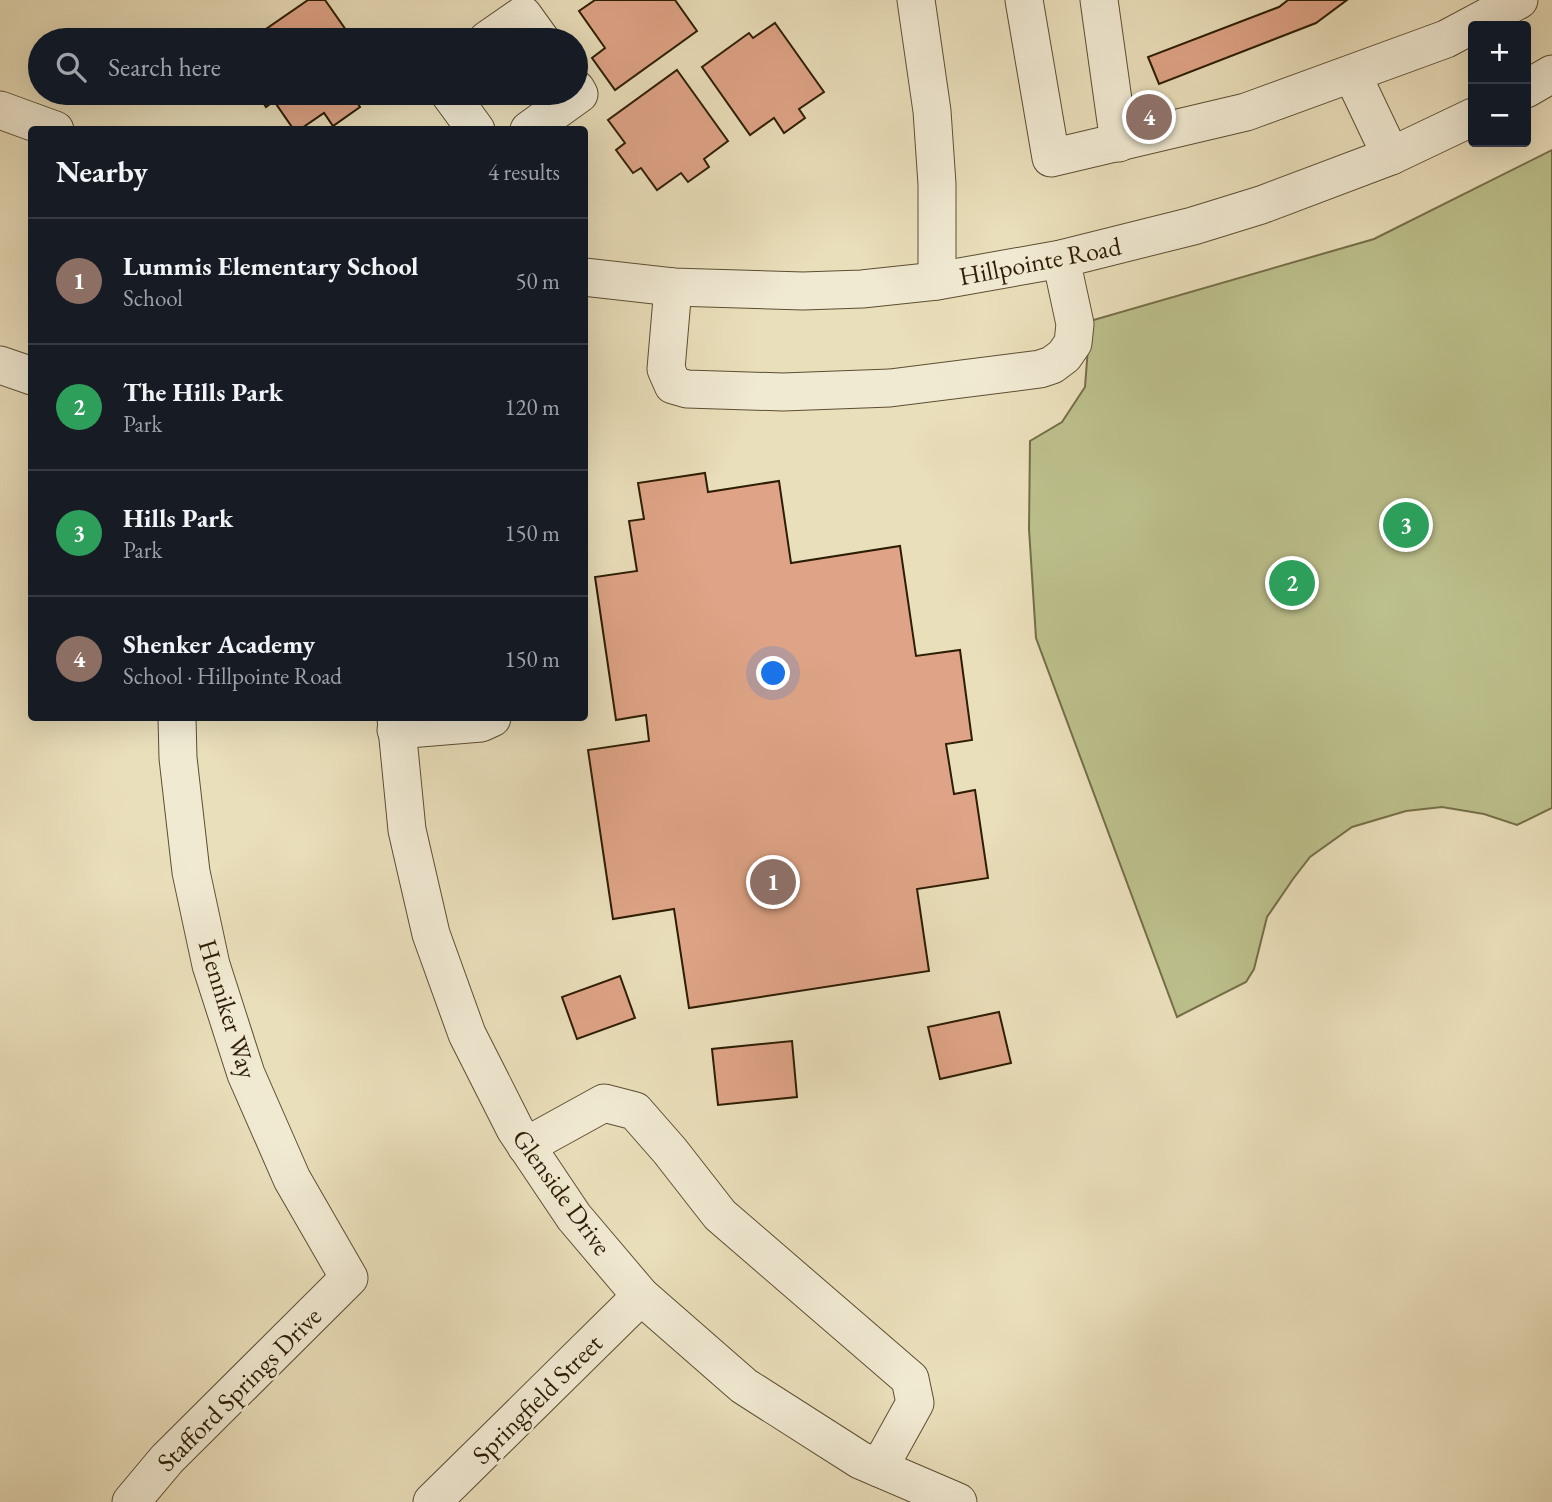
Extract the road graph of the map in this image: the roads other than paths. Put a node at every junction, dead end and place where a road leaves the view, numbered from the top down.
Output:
1 (916, 0) edge
2 (1024, 0) edge
3 (1099, 0) edge
4 (1503, 14) edge
5 (504, 28) edge
6 (532, 28) edge
7 (1352, 74) junction
8 (458, 105) edge
9 (564, 105) edge
10 (0, 110) edge
11 (1468, 119) edge
12 (44, 126) edge
13 (473, 126) edge
14 (535, 126) edge
15 (1119, 143) junction
16 (1391, 156) junction
17 (1061, 259) junction
18 (588, 276) edge
19 (937, 281) junction
20 (673, 287) junction
21 (0, 365) edge
22 (28, 375) edge
23 (177, 721) edge
24 (485, 721) edge
25 (396, 724) edge
26 (526, 1146) junction
27 (349, 1278) joint
28 (641, 1296) junction
29 (879, 1468) junction
30 (131, 1502) edge
31 (432, 1502) edge
32 (958, 1502) edge

1 - 19 street
2 - 15 street
3 - 15 street
4 - 7 street
5 - 6 street
7 - 15 street
7 - 16 street
8 - 13 street
9 - 14 street
10 - 12 street
11 - 16 street, Hillpointe Road
16 - 17 street, Hillpointe Road
17 - 19 street, Hillpointe Road
17 - 20 street
18 - 20 street, Hillpointe Road
19 - 20 street, Hillpointe Road
21 - 22 street
23 - 27 street, Henniker Way
24 - 25 street
25 - 26 street, Glenside Drive
26 - 28 street, Glenside Drive
26 - 29 street
27 - 30 street, Stafford Springs Drive
28 - 29 street, Glenside Drive
28 - 31 street, Springfield Street
29 - 32 street, Glenside Drive

